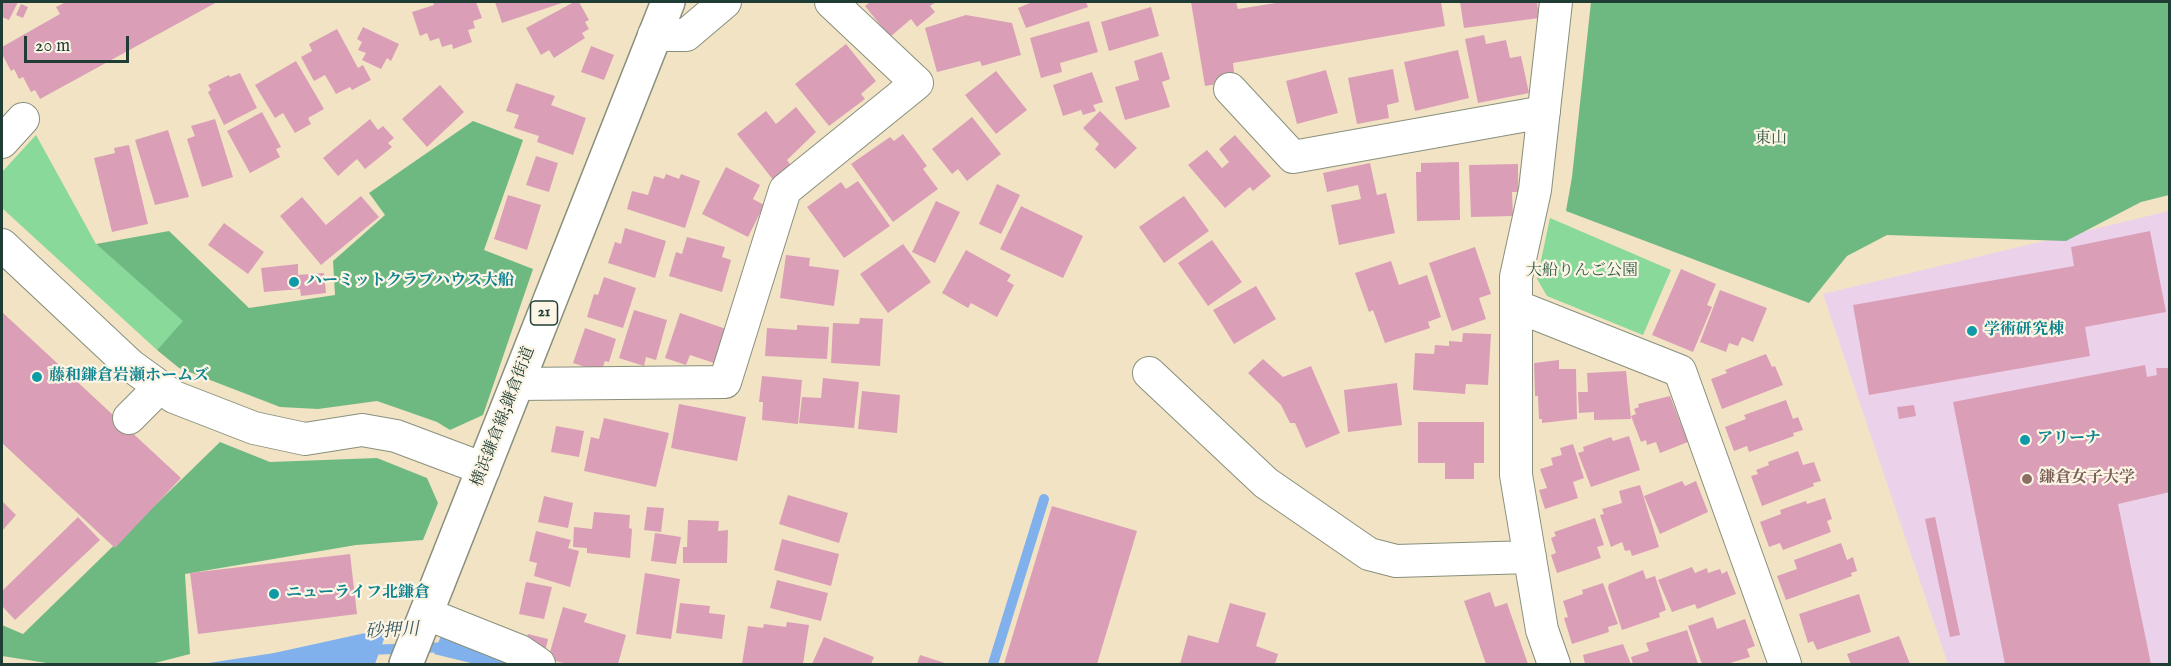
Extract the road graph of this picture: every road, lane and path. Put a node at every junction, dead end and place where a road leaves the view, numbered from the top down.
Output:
1 (668, 2) edge
2 (725, 2) edge
3 (831, 2) edge
4 (1556, 2) edge
5 (654, 35) junction
6 (1230, 89) dead end
7 (1544, 112) junction
8 (22, 119) dead end
9 (2, 142) edge
10 (2, 245) edge
11 (1516, 306) junction
12 (1149, 374) dead end
13 (517, 384) junction
14 (159, 387) junction
15 (129, 418) dead end
16 (484, 469) junction
17 (1530, 556) junction
18 (425, 620) junction
19 (406, 664) edge
20 (539, 664) edge
21 (1554, 664) edge
22 (1785, 664) edge

1 - 5 main road, 横浜鎌倉線;鎌倉街道 / 21
2 - 5 street
3 - 13 street
4 - 7 street
5 - 13 main road, 横浜鎌倉線;鎌倉街道 / 21
6 - 7 street
7 - 11 street
8 - 9 street
10 - 14 street
11 - 17 street
11 - 22 street
12 - 17 street
13 - 16 main road, 横浜鎌倉線;鎌倉街道 / 21
14 - 15 street
14 - 16 street
16 - 18 main road, 横浜鎌倉線;鎌倉街道 / 21
17 - 21 street
18 - 19 main road, 横浜鎌倉線;鎌倉街道 / 21
18 - 20 street

